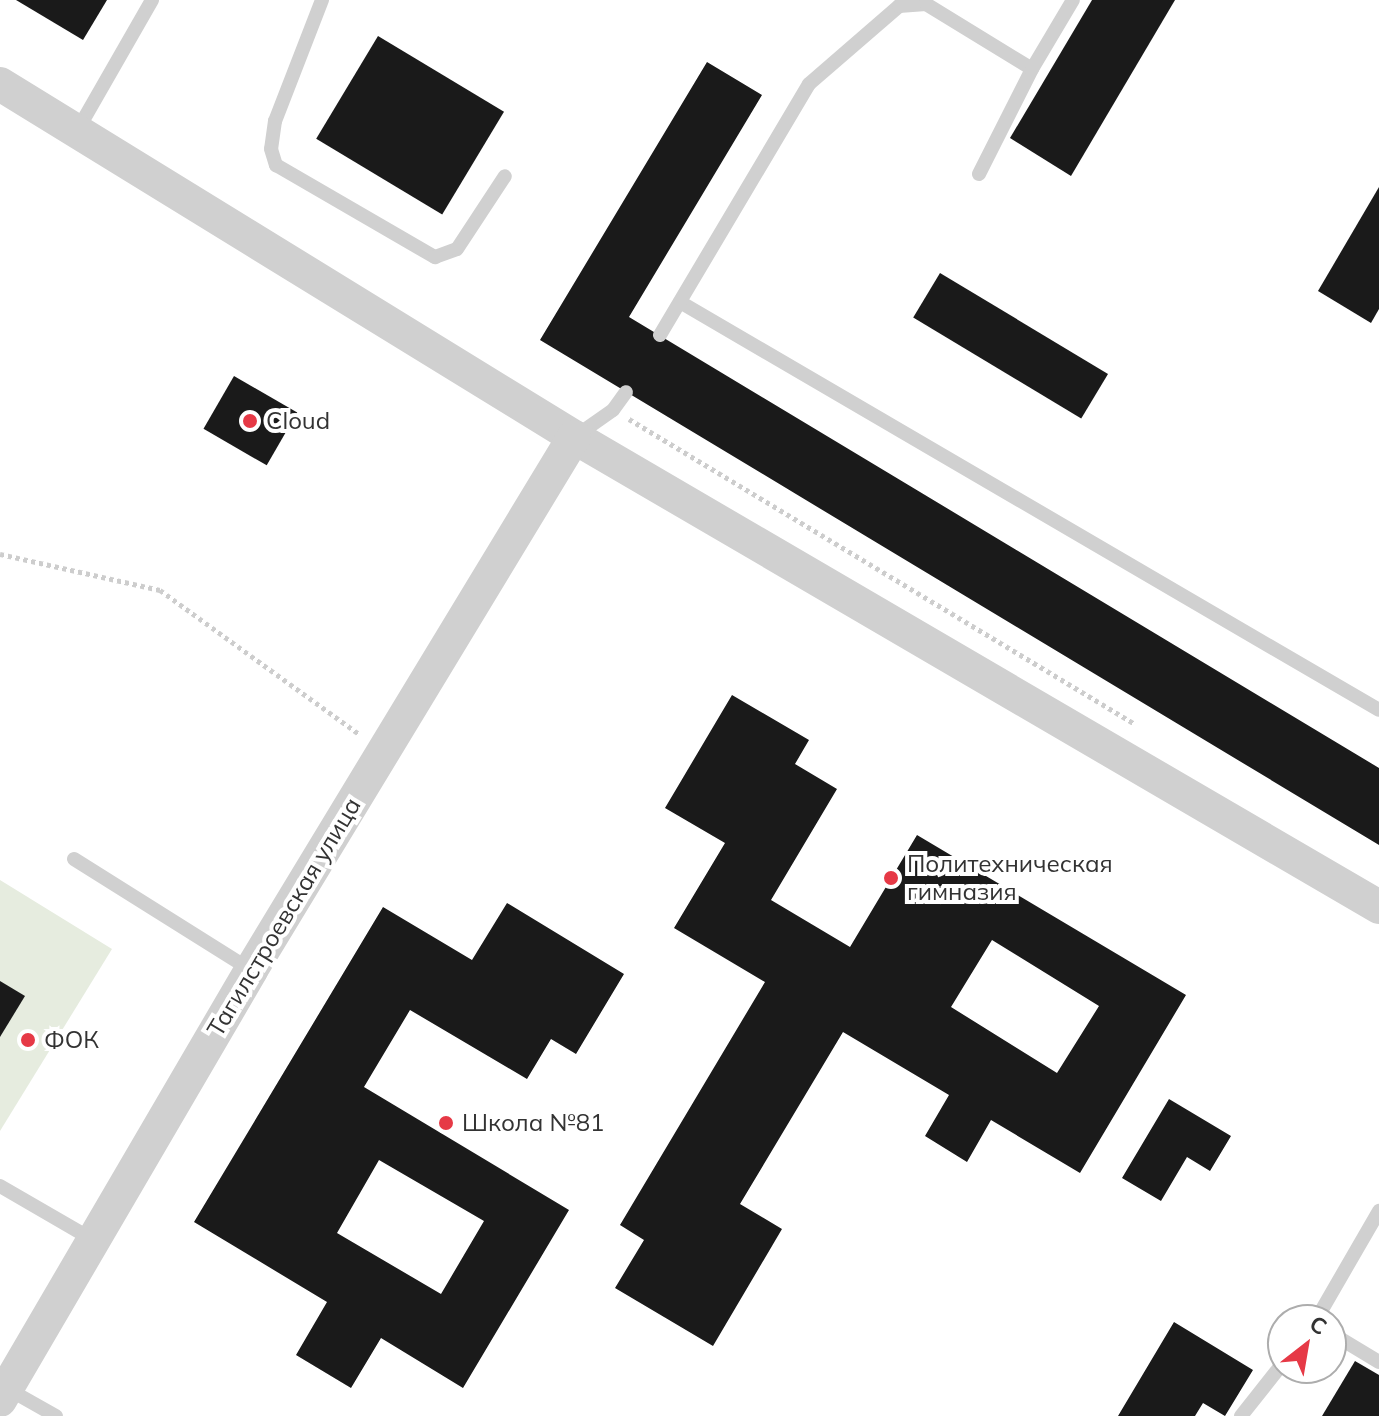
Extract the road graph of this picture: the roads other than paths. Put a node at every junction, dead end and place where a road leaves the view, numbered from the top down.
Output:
1 (152, 0) edge
2 (322, 0) edge
3 (1073, 0) edge
4 (1032, 69) junction
5 (0, 84) edge
6 (77, 131) junction
7 (979, 174) dead end
8 (505, 176) dead end
9 (680, 302) junction
10 (660, 335) dead end
11 (626, 392) dead end
12 (574, 437) junction
13 (1379, 710) edge
14 (74, 859) dead end
15 (1379, 907) edge
16 (251, 970) junction
17 (0, 1186) edge
18 (1379, 1211) edge
19 (93, 1241) junction
20 (1325, 1304) edge
21 (1347, 1343) edge
22 (1379, 1362) edge
23 (1267, 1383) edge
24 (4, 1394) edge
25 (56, 1416) edge
26 (1241, 1416) edge

1 - 6 lane
2 - 8 lane
3 - 4 lane
4 - 7 lane
4 - 9 lane
5 - 6 street
6 - 12 street
9 - 10 lane
9 - 13 lane
11 - 12 lane
12 - 15 street
12 - 16 street, Тагилстроевская улица
14 - 16 lane
16 - 19 street, Тагилстроевская улица
17 - 19 lane
18 - 20 lane
19 - 24 street, Тагилстроевская улица
21 - 22 lane
23 - 26 lane
24 - 25 lane

